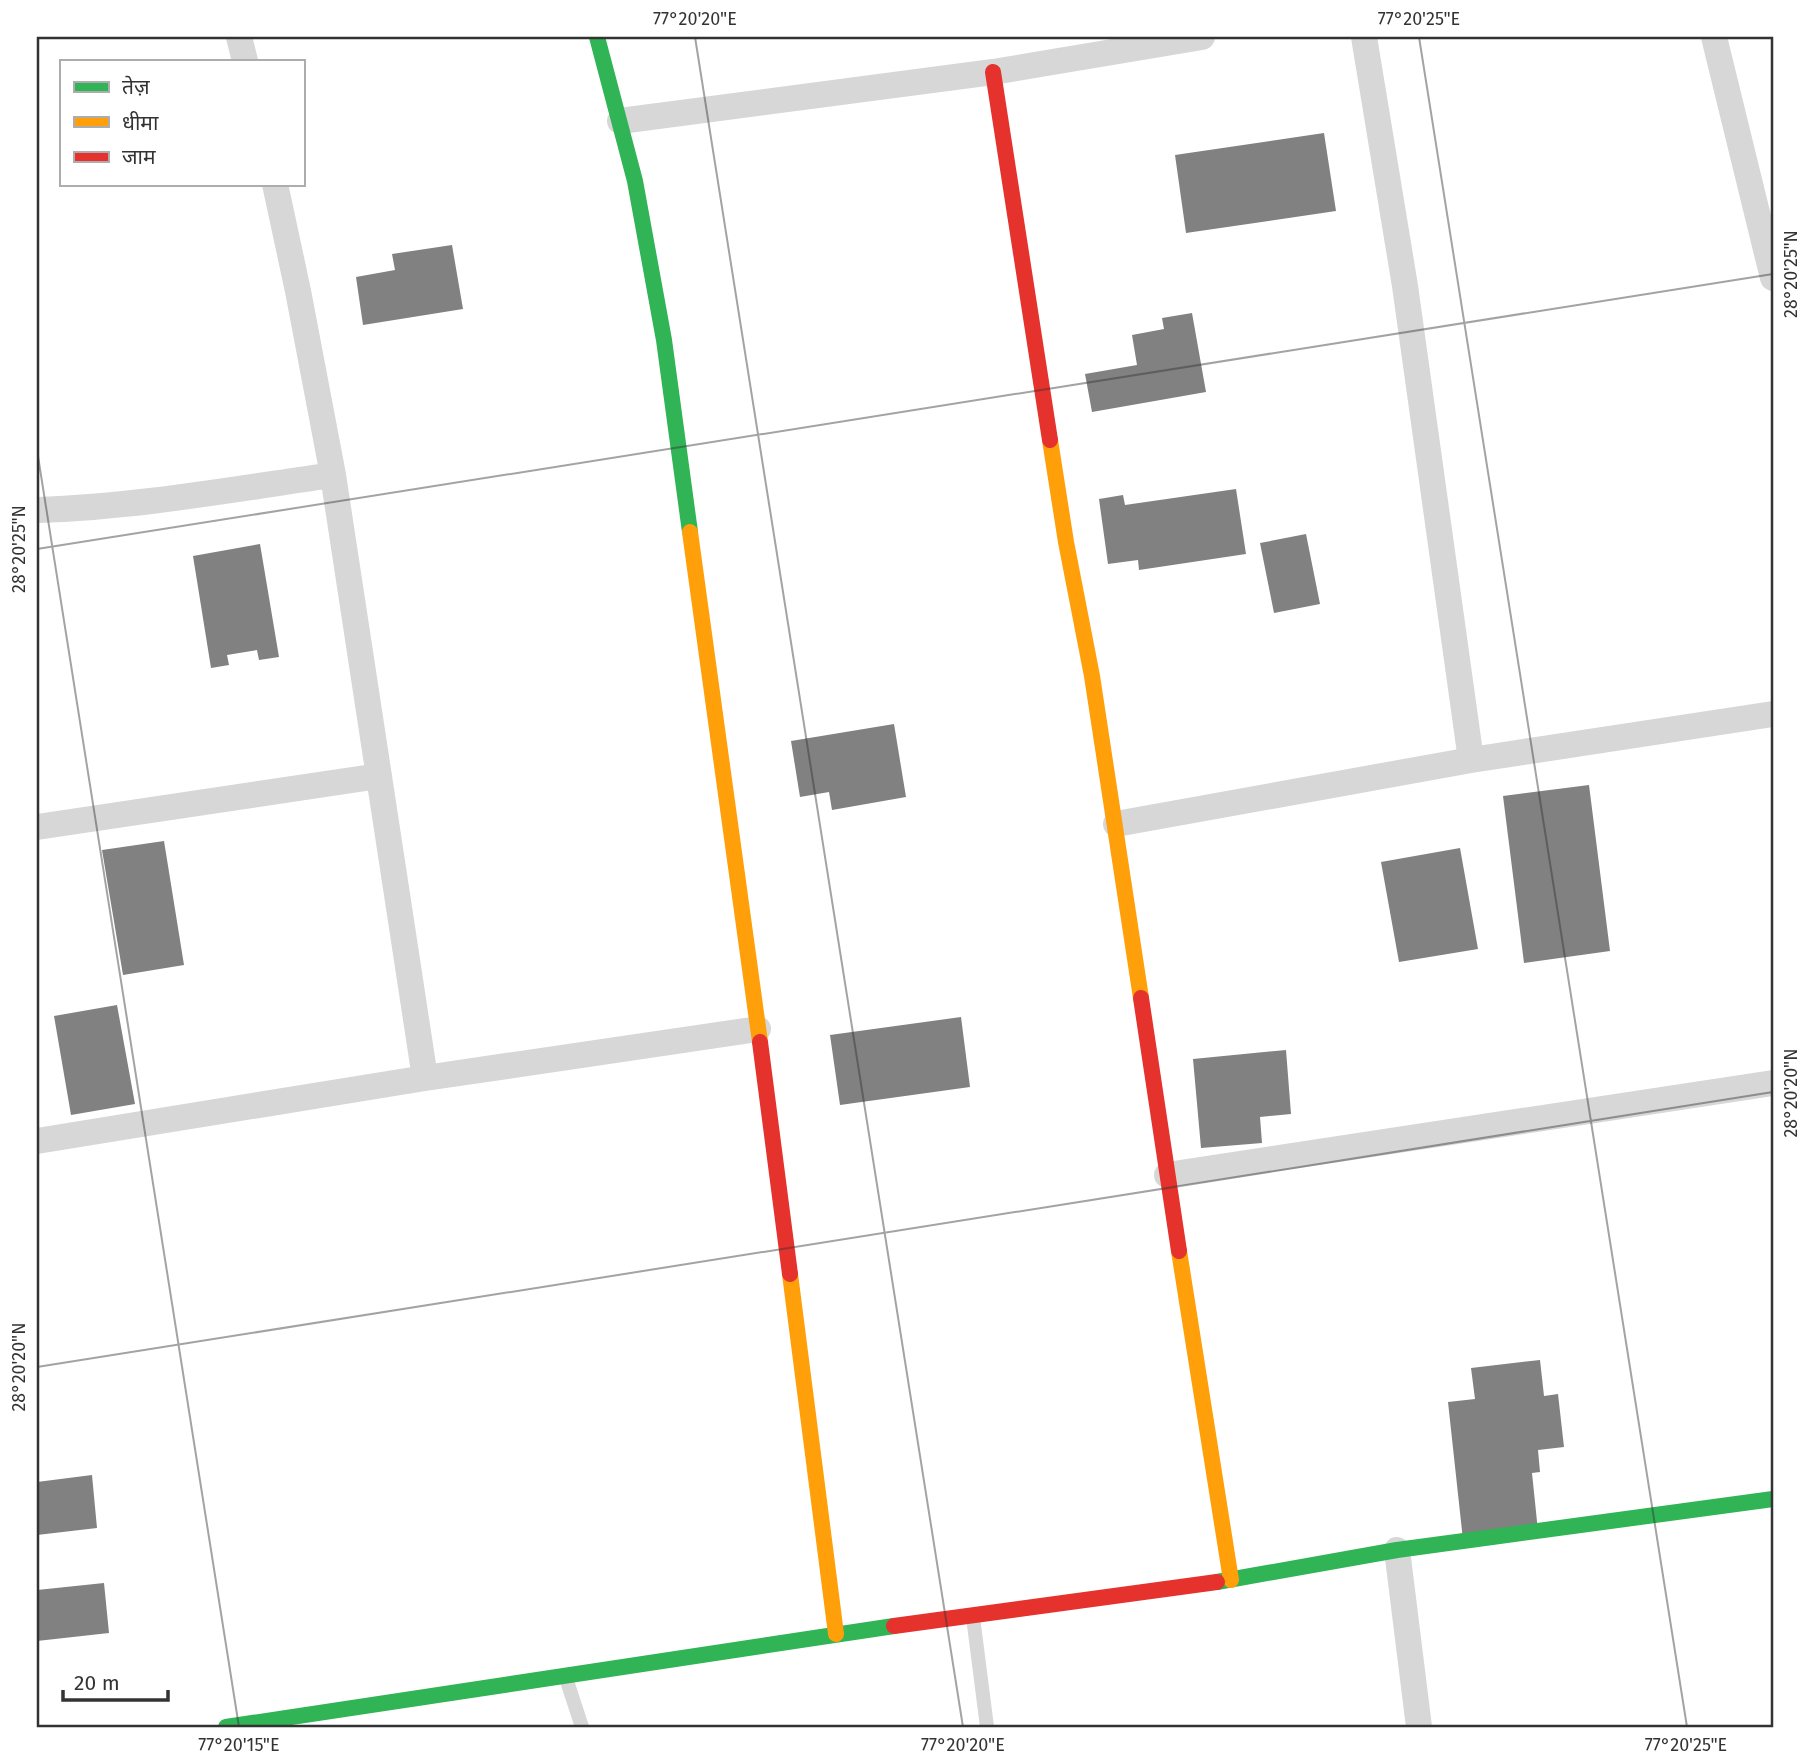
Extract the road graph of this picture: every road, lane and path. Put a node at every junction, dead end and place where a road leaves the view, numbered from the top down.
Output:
1 (239, 37) edge
2 (597, 37) edge
3 (1202, 37) edge
4 (1364, 37) edge
5 (1714, 37) edge
6 (245, 60) edge
7 (993, 72) junction
8 (620, 121) junction
9 (275, 186) edge
10 (1773, 278) edge
11 (332, 475) junction
12 (37, 509) edge
13 (1773, 714) edge
14 (1471, 760) junction
15 (379, 776) junction
16 (1116, 824) junction
17 (37, 827) edge
18 (758, 1029) junction
19 (425, 1078) junction
20 (1773, 1083) edge
21 (37, 1141) edge
22 (1167, 1175) junction
23 (1773, 1499) edge
24 (1396, 1550) junction
25 (1231, 1580) junction
26 (973, 1615) junction
27 (836, 1634) junction
28 (565, 1675) junction
29 (226, 1727) edge
30 (582, 1727) edge
31 (987, 1727) edge
32 (1419, 1727) edge

1 - 6 street
2 - 8 street
3 - 7 street
4 - 14 street
5 - 10 street
7 - 8 street
7 - 16 street
8 - 18 street
9 - 11 street
11 - 12 street
11 - 15 street
13 - 14 street
14 - 16 street
15 - 17 street
15 - 19 street
16 - 22 street
18 - 19 street
18 - 27 street
19 - 21 street
20 - 22 street
22 - 25 street
23 - 24 street
24 - 25 street
24 - 32 street
25 - 26 street
26 - 27 street
26 - 31 lane
27 - 28 street
28 - 29 street
28 - 30 lane

